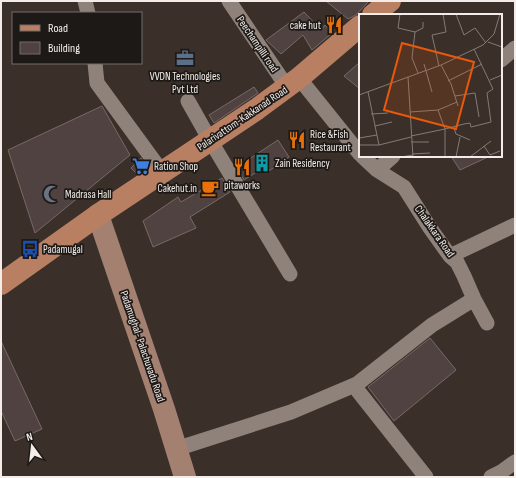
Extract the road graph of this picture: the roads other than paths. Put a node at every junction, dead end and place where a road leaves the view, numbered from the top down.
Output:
1 (85, 1) edge
2 (229, 1) edge
3 (390, 1) edge
4 (88, 12) edge
5 (374, 14) edge
6 (359, 27) edge
7 (515, 48) edge
8 (502, 59) edge
9 (94, 64) edge
10 (293, 83) junction
11 (188, 101) dead end
12 (210, 140) junction
13 (359, 153) edge
14 (363, 157) edge
15 (392, 157) edge
16 (377, 170) junction
17 (162, 172) junction
18 (98, 215) junction
19 (515, 225) edge
20 (450, 256) junction
21 (290, 274) dead end
22 (1, 284) edge
23 (474, 299) junction
24 (487, 323) dead end
25 (357, 384) junction
26 (176, 449) junction
27 (515, 462) edge
28 (499, 475) edge
29 (185, 477) edge
30 (426, 477) edge

1 - 4 street
2 - 10 street, Peechampilli road
3 - 5 main road
6 - 10 main road, Palarivattom-Kakkanad Road
7 - 8 street
9 - 17 street
10 - 12 main road, Palarivattom-Kakkanad Road
10 - 13 street
11 - 12 street
12 - 17 main road, Palarivattom-Kakkanad Road
12 - 21 street
14 - 16 street, Chalakkara Road
15 - 16 street
16 - 20 street, Chalakkara Road
17 - 18 main road, Palarivattom-Kakkanad Road
18 - 22 main road, Palarivattom-Kakkanad Road
18 - 26 main road, Padamughal- Palachuvadu Road
19 - 20 street
20 - 23 street, Chalakkara Road
23 - 24 street, Chalakkara Road
23 - 25 street
25 - 26 street
25 - 30 street
26 - 29 main road, Padamughal- Palachuvadu Road
27 - 28 street

